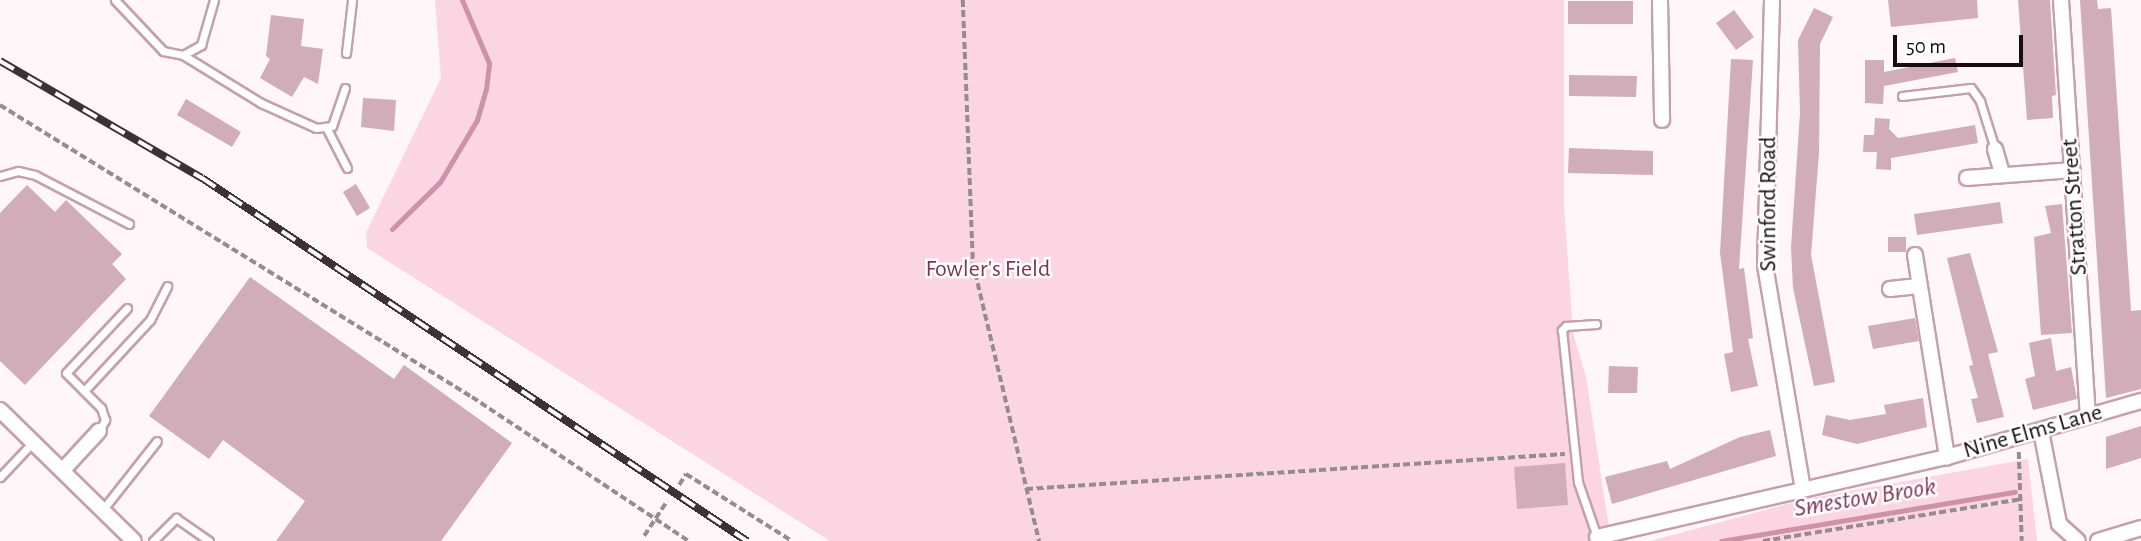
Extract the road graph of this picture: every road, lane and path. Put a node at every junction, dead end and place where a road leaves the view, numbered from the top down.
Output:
1 (115, 0) edge
2 (214, 0) edge
3 (352, 0) edge
4 (962, 0) edge
5 (1660, 0) edge
6 (1669, 0) edge
7 (1772, 0) edge
8 (2061, 0) edge
9 (346, 53) dead end
10 (183, 55) junction
11 (345, 88) dead end
12 (1902, 96) dead end
13 (0, 105) edge
14 (1662, 120) dead end
15 (326, 127) junction
16 (1995, 149) joint
17 (347, 168) dead end
18 (2073, 170) junction
19 (2002, 174) junction
20 (0, 176) edge
21 (1967, 178) dead end
22 (129, 224) dead end
23 (1915, 255) dead end
24 (167, 286) dead end
25 (1919, 286) junction
26 (1890, 289) dead end
27 (127, 308) dead end
28 (1596, 324) dead end
29 (84, 391) junction
30 (2141, 401) edge
31 (0, 410) edge
32 (2088, 415) junction
33 (99, 431) joint
34 (2041, 431) junction
35 (2019, 437) junction
36 (157, 441) dead end
37 (33, 442) junction
38 (1575, 453) junction
39 (1947, 457) junction
40 (64, 470) junction
41 (0, 477) edge
42 (679, 485) dead end
43 (1026, 489) junction
44 (1803, 489) junction
45 (2021, 499) junction
46 (667, 501) dead end
47 (104, 508) junction
48 (656, 518) junction
49 (2141, 528) edge
50 (644, 536) dead end
51 (1597, 537) joint
52 (134, 541) edge
53 (153, 541) edge
54 (209, 541) edge
55 (689, 541) edge
56 (792, 541) edge
57 (1039, 541) edge
58 (1763, 541) edge
59 (2022, 541) edge
60 (2078, 541) edge
61 (2098, 541) edge

1 - 10 lane
2 - 10 lane
3 - 9 lane
4 - 43 path
5 - 6 street
5 - 14 street
7 - 44 street, Swinford Road
8 - 18 street, Stratton Street
10 - 15 lane
11 - 15 lane
12 - 16 lane
13 - 48 path
15 - 17 lane
16 - 19 street
18 - 19 street
18 - 32 street, Stratton Street
19 - 21 street
20 - 22 lane
23 - 25 street
24 - 29 lane
25 - 26 street
25 - 39 street
27 - 29 lane
28 - 38 lane
29 - 33 lane
30 - 32 street, Nine Elms Lane
31 - 37 street
32 - 34 street, Nine Elms Lane
33 - 40 street
34 - 35 street, Nine Elms Lane
34 - 60 street
35 - 39 street, Nine Elms Lane
35 - 45 path
36 - 47 lane
37 - 40 street
37 - 41 lane
38 - 43 path
38 - 51 lane
39 - 44 street, Nine Elms Lane
40 - 47 street
42 - 56 path
43 - 57 path
44 - 51 street, Nine Elms Lane
45 - 58 path
45 - 59 path
46 - 48 path
47 - 52 street
48 - 50 path
48 - 55 path
49 - 61 street
53 - 54 lane

